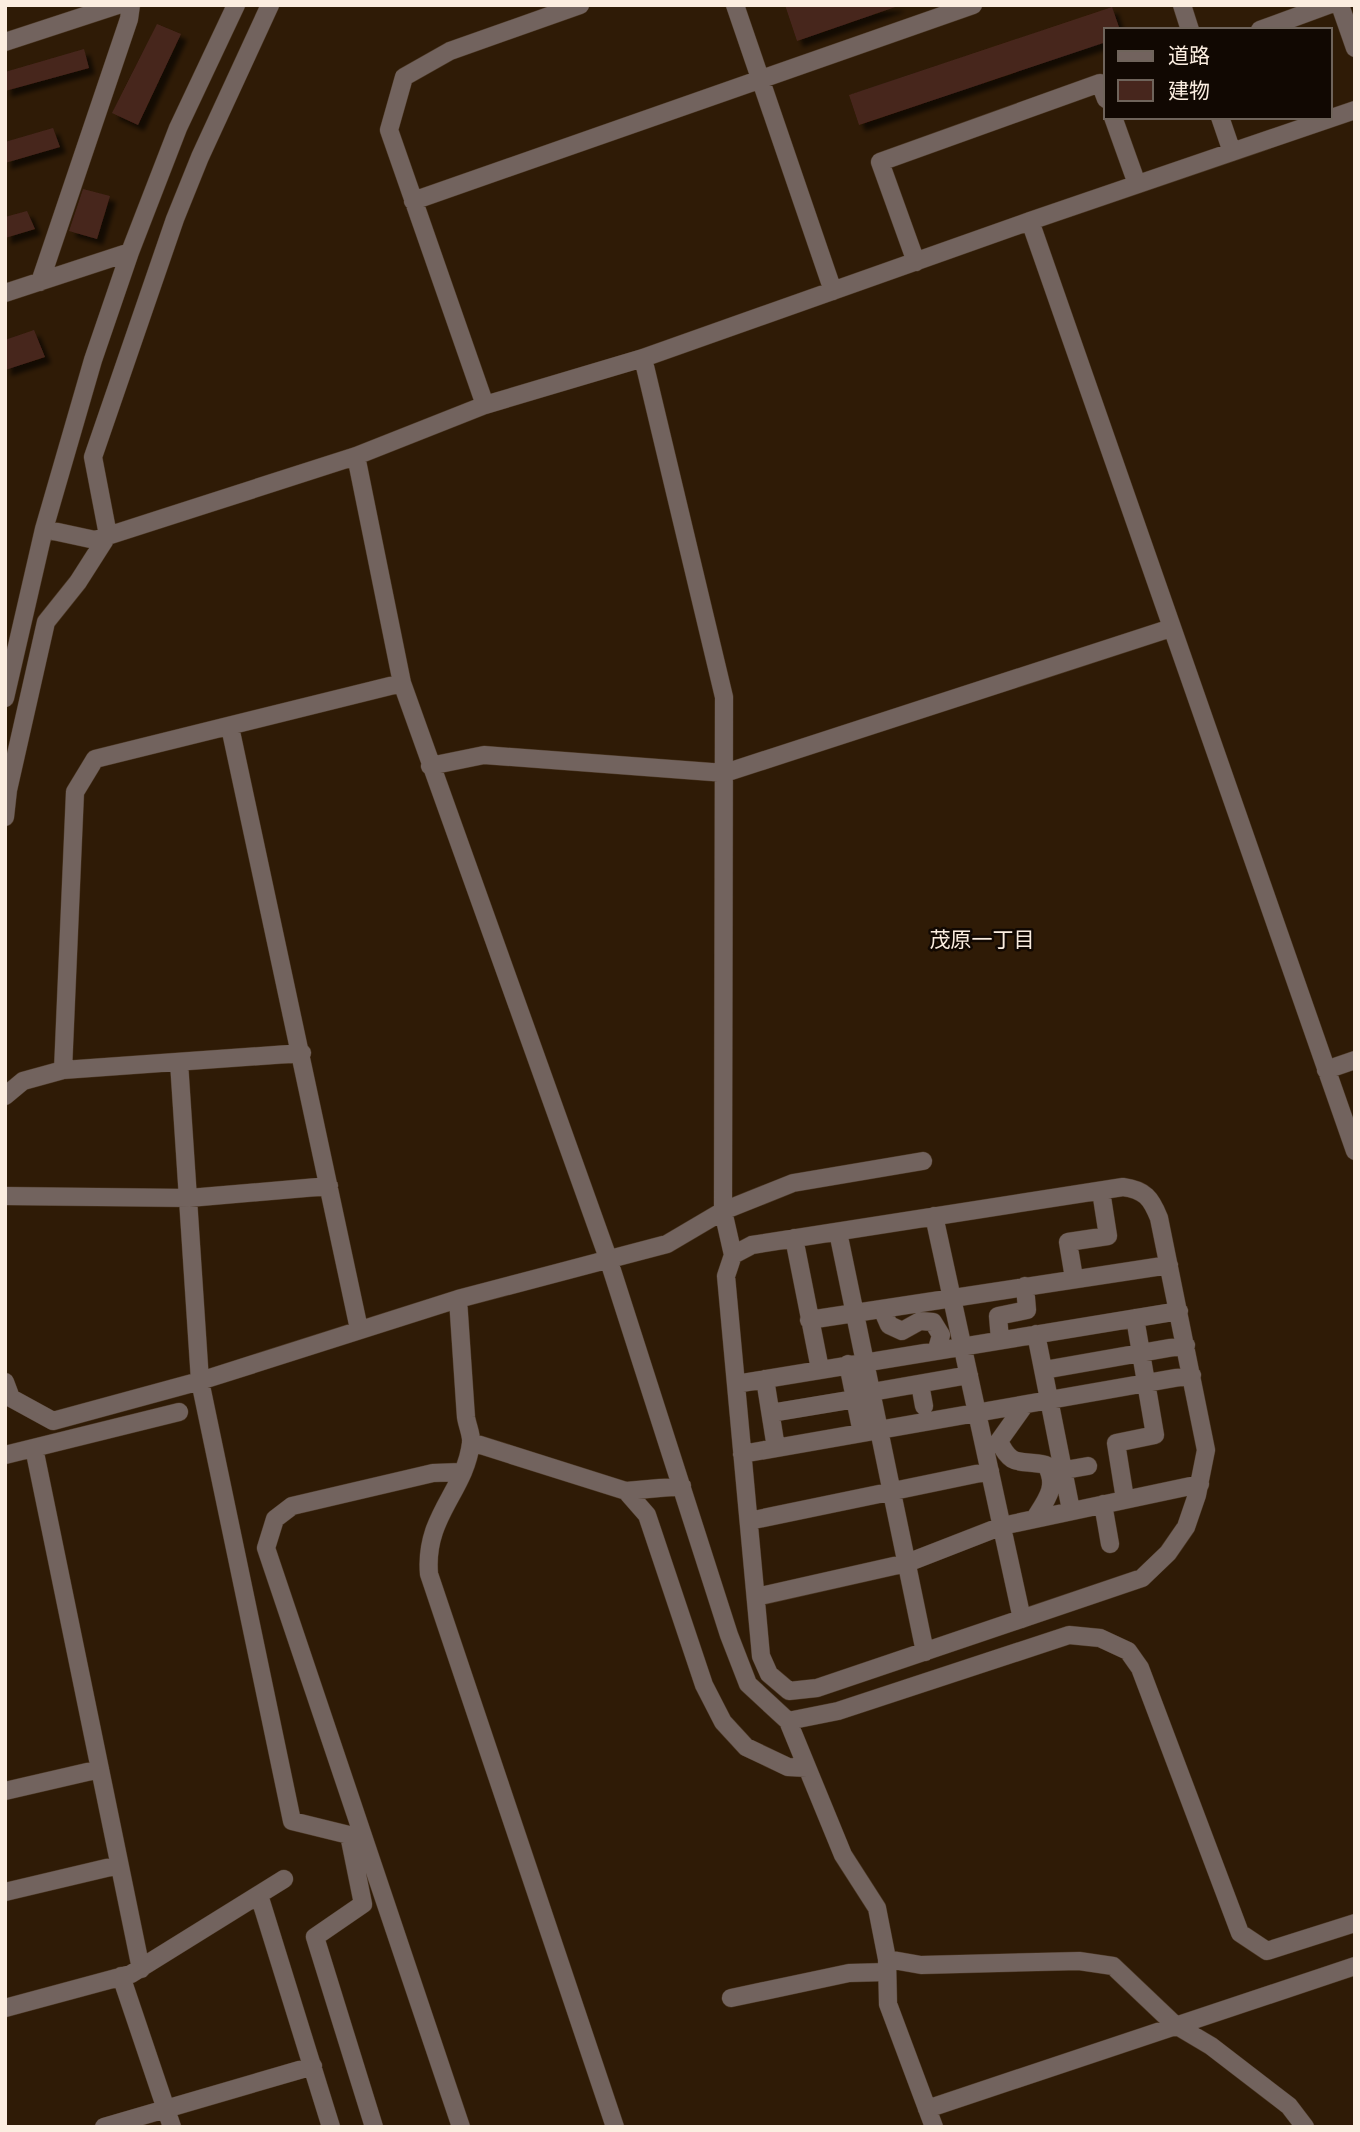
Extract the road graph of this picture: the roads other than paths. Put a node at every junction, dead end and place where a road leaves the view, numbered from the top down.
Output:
1 (118, 5) edge
2 (131, 5) edge
3 (236, 5) edge
4 (270, 5) edge
5 (580, 5) edge
6 (735, 5) edge
7 (973, 5) edge
8 (1182, 5) edge
9 (1328, 5) edge
10 (1340, 5) edge
11 (1189, 28) edge
12 (1265, 28) edge
13 (5, 42) edge
14 (1355, 48) edge
15 (762, 79) junction
16 (1104, 94) edge
17 (1355, 110) edge
18 (1332, 118) edge
19 (1114, 119) edge
20 (1221, 119) edge
21 (1329, 119) edge
22 (1232, 152) junction
23 (1137, 184) junction
24 (413, 201) junction
25 (1030, 221) junction
26 (130, 252) junction
27 (916, 262) junction
28 (40, 282) junction
29 (833, 291) junction
30 (5, 293) edge
31 (643, 359) junction
32 (485, 405) junction
33 (356, 456) junction
34 (44, 529) junction
35 (108, 535) junction
36 (1171, 628) junction
37 (402, 683) junction
38 (7, 686) edge
39 (229, 727) junction
40 (430, 766) junction
41 (725, 773) junction
42 (5, 817) edge
43 (302, 1053) junction
44 (1355, 1060) edge
45 (179, 1062) junction
46 (63, 1070) junction
47 (1326, 1070) junction
48 (5, 1096) edge
49 (1355, 1151) edge
50 (923, 1161) dead end
51 (328, 1186) junction
52 (1101, 1191) junction
53 (5, 1196) edge
54 (189, 1198) junction
55 (723, 1211) junction
56 (934, 1216) junction
57 (838, 1232) junction
58 (794, 1238) junction
59 (733, 1255) junction
60 (608, 1258) junction
61 (1169, 1265) junction
62 (1074, 1278) junction
63 (1025, 1286) junction
64 (952, 1297) junction
65 (458, 1299) junction
66 (882, 1309) junction
67 (1179, 1311) junction
68 (855, 1313) junction
69 (1135, 1318) junction
70 (809, 1320) junction
71 (359, 1329) junction
72 (1036, 1334) junction
73 (1000, 1340) junction
74 (962, 1345) junction
75 (1186, 1345) junction
76 (937, 1349) junction
77 (1142, 1353) junction
78 (857, 1363) junction
79 (820, 1369) junction
80 (1044, 1370) junction
81 (969, 1375) junction
82 (1192, 1375) junction
83 (765, 1379) junction
84 (200, 1381) junction
85 (5, 1382) edge
86 (736, 1384) junction
87 (920, 1384) junction
88 (1146, 1384) junction
89 (863, 1395) junction
90 (1051, 1402) junction
91 (924, 1406) dead end
92 (1024, 1406) junction
93 (178, 1412) dead end
94 (771, 1413) junction
95 (977, 1414) junction
96 (870, 1431) junction
97 (471, 1442) junction
98 (34, 1448) junction
99 (776, 1448) junction
100 (742, 1454) junction
101 (5, 1455) edge
102 (1088, 1466) dead end
103 (1065, 1470) junction
104 (990, 1471) junction
105 (461, 1472) junction
106 (1200, 1484) junction
107 (682, 1486) junction
108 (626, 1491) junction
109 (892, 1494) junction
110 (1125, 1499) junction
111 (1103, 1504) junction
112 (1071, 1510) junction
113 (1035, 1518) junction
114 (749, 1521) junction
115 (1002, 1526) junction
116 (1110, 1544) dead end
117 (907, 1563) junction
118 (756, 1598) junction
119 (1022, 1619) junction
120 (925, 1652) junction
121 (788, 1721) junction
122 (807, 1768) junction
123 (100, 1769) junction
124 (5, 1790) edge
125 (119, 1865) junction
126 (284, 1880) dead end
127 (5, 1892) edge
128 (259, 1895) junction
129 (1355, 1923) edge
130 (887, 1965) junction
131 (1355, 1966) edge
132 (141, 1969) junction
133 (121, 1976) junction
134 (731, 1998) dead end
135 (5, 2008) edge
136 (1174, 2024) junction
137 (313, 2066) junction
138 (166, 2108) junction
139 (927, 2109) junction
140 (104, 2127) edge
141 (172, 2127) edge
142 (331, 2127) edge
143 (374, 2127) edge
144 (461, 2127) edge
145 (615, 2127) edge
146 (934, 2127) edge
147 (1305, 2127) edge

1 - 13 street
2 - 28 street
3 - 26 street
4 - 35 street
5 - 24 street
6 - 15 street
7 - 15 street
8 - 11 street
9 - 12 street
10 - 14 street
15 - 24 street
15 - 29 street
16 - 27 street
17 - 18 street
19 - 23 street
20 - 22 street
21 - 22 street
22 - 23 street
23 - 25 street
24 - 32 street
25 - 27 street
25 - 36 street
26 - 28 street
26 - 34 street
27 - 29 street
28 - 30 street
29 - 31 street
31 - 32 street
31 - 41 street
32 - 33 street
33 - 35 street
33 - 37 street
34 - 35 street
34 - 38 street
35 - 42 street
36 - 41 street
36 - 47 street
37 - 39 street
37 - 40 street
39 - 43 street
39 - 46 street
40 - 41 street
40 - 60 street
41 - 55 street
43 - 45 street
43 - 51 street
44 - 47 street
45 - 46 street
45 - 54 street
46 - 48 street
47 - 49 street
50 - 55 street
51 - 54 street
51 - 71 street
52 - 56 street
52 - 61 street
52 - 62 street
53 - 54 street
54 - 84 street
55 - 59 street
55 - 60 street
56 - 57 street
56 - 64 street
57 - 58 street
57 - 68 street
58 - 59 street
58 - 70 street
59 - 86 street
60 - 65 street
60 - 107 street
61 - 62 street
61 - 67 street
62 - 63 street
63 - 64 street
63 - 73 street
64 - 66 street
64 - 74 street
65 - 71 street
65 - 97 street
66 - 68 street
66 - 76 street
67 - 69 street
67 - 75 street
68 - 70 street
68 - 78 street
69 - 72 street
69 - 77 street
70 - 79 street
71 - 84 street
72 - 73 street
72 - 80 street
73 - 74 street
74 - 76 street
74 - 81 street
75 - 77 street
75 - 82 street
76 - 78 street
77 - 80 street
77 - 88 street
78 - 79 street
78 - 89 street
79 - 83 street
80 - 90 street
81 - 87 street
81 - 95 street
82 - 88 street
82 - 106 street
83 - 86 street
83 - 94 street
84 - 85 street
84 - 143 street
86 - 100 street
87 - 89 street
87 - 91 street
88 - 90 street
88 - 110 street
89 - 94 street
89 - 96 street
90 - 92 street
90 - 103 street
92 - 95 street
92 - 113 street
93 - 98 street
94 - 99 street
95 - 96 street
95 - 104 street
96 - 99 street
96 - 109 street
97 - 105 street
97 - 108 street
98 - 101 street
98 - 123 street
99 - 100 street
100 - 114 street
102 - 103 street
103 - 112 street
104 - 109 street
104 - 115 street
105 - 144 street
105 - 145 street
106 - 110 street
106 - 119 street
107 - 108 street
107 - 121 street
108 - 122 street
109 - 114 street
109 - 117 street
110 - 111 street
111 - 112 street
111 - 116 street
112 - 113 street
113 - 115 street
114 - 118 street
115 - 117 street
115 - 119 street
117 - 118 street
117 - 120 street
118 - 120 street
119 - 120 street
121 - 122 street
121 - 129 street
122 - 130 street
123 - 124 street
123 - 125 street
125 - 127 street
125 - 132 street
126 - 128 street
128 - 132 street
128 - 137 street
130 - 134 street
130 - 136 street
130 - 139 street
131 - 136 street
132 - 133 street
133 - 135 street
133 - 138 street
136 - 139 street
136 - 147 street
137 - 138 street
137 - 142 street
138 - 140 street
138 - 141 street
139 - 146 street

